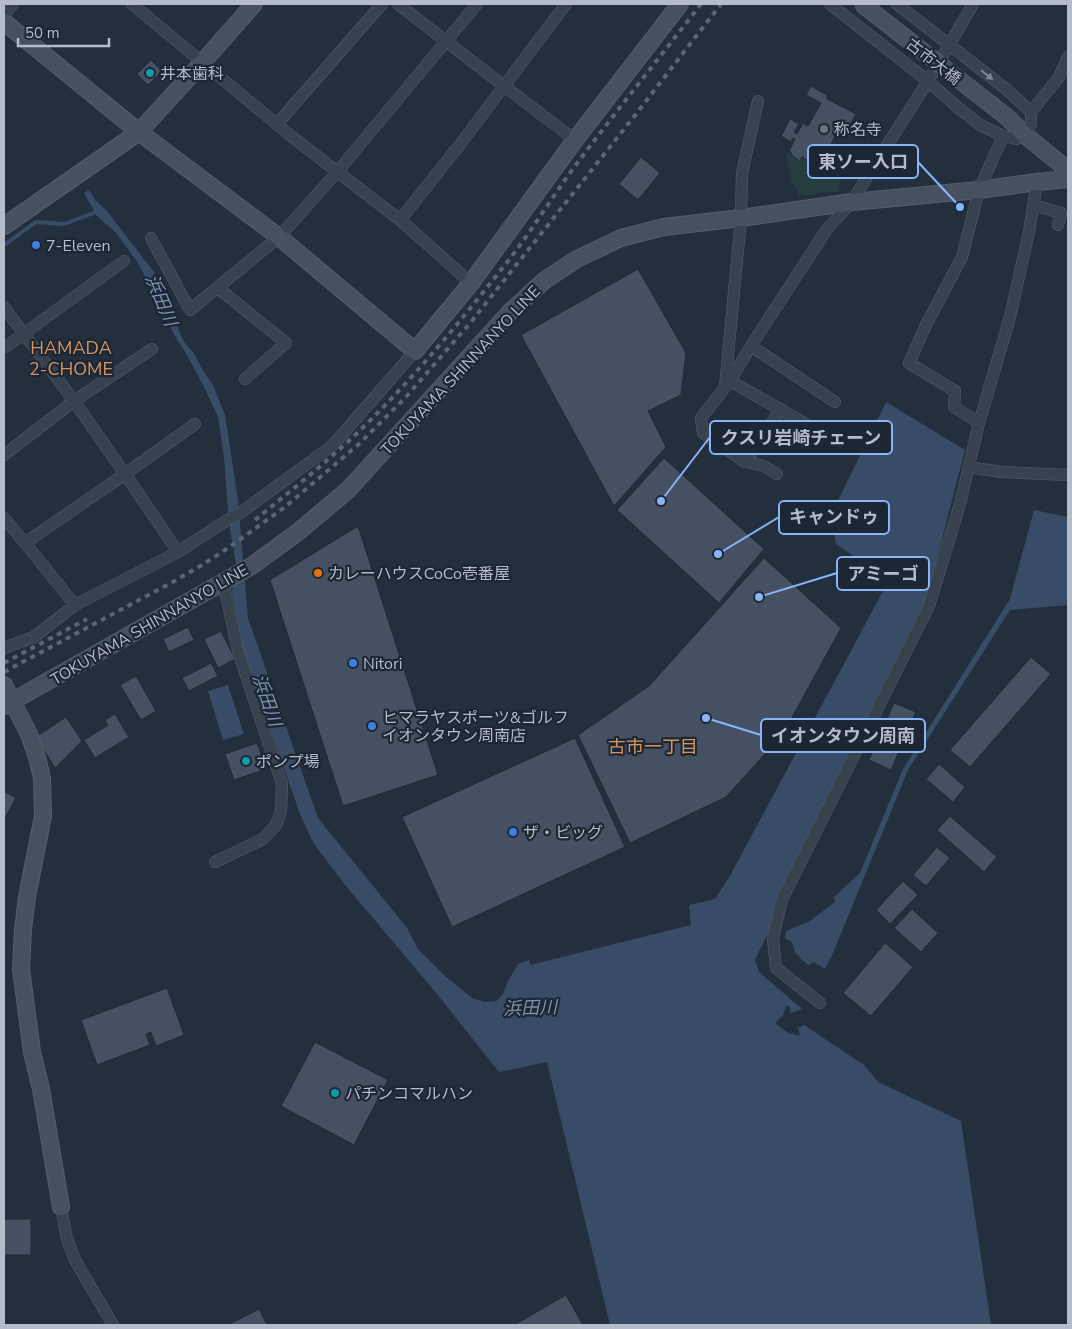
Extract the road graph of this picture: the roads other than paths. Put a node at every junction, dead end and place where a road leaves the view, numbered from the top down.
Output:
1 (12, 4) edge
2 (132, 4) edge
3 (254, 4) edge
4 (382, 4) edge
5 (398, 4) edge
6 (477, 4) edge
7 (566, 4) edge
8 (680, 4) edge
9 (830, 4) edge
10 (862, 4) edge
11 (897, 4) edge
12 (974, 4) edge
13 (4, 15) edge
14 (4, 22) edge
15 (445, 41) junction
16 (948, 45) junction
17 (1068, 57) edge
18 (202, 64) junction
19 (928, 81) junction
20 (504, 86) junction
21 (758, 101) dead end
22 (1031, 112) junction
23 (277, 124) junction
24 (139, 132) junction
25 (1025, 135) junction
26 (1003, 136) junction
27 (576, 140) junction
28 (1068, 170) edge
29 (338, 171) junction
30 (1068, 179) edge
31 (1037, 182) junction
32 (979, 190) junction
33 (852, 202) junction
34 (1033, 205) junction
35 (741, 218) junction
36 (400, 220) junction
37 (1058, 225) dead end
38 (4, 226) edge
39 (279, 237) junction
40 (151, 238) dead end
41 (124, 261) dead end
42 (472, 283) junction
43 (218, 288) junction
44 (4, 307) edge
45 (24, 334) junction
46 (751, 346) junction
47 (4, 348) edge
48 (152, 349) dead end
49 (416, 351) junction
50 (245, 379) dead end
51 (727, 385) junction
52 (74, 401) junction
53 (835, 402) dead end
54 (781, 410) junction
55 (979, 423) junction
56 (195, 424) dead end
57 (806, 424) dead end
58 (4, 455) edge
59 (745, 462) junction
60 (968, 467) junction
61 (125, 474) junction
62 (777, 474) dead end
63 (1068, 475) edge
64 (4, 518) edge
65 (25, 543) junction
66 (178, 552) junction
67 (227, 580) junction
68 (74, 605) junction
69 (4, 648) edge
70 (4, 685) edge
71 (8, 704) edge
72 (215, 862) dead end
73 (820, 1003) dead end
74 (61, 1207) joint
75 (113, 1325) edge

1 - 13 street
2 - 18 street
3 - 18 street
4 - 23 street
5 - 15 street
6 - 15 street
7 - 20 street
8 - 27 street
9 - 19 street
10 - 25 street, 古市大橋, bridge
11 - 16 street
12 - 16 street
14 - 24 street
15 - 20 street
15 - 29 street
16 - 19 street
16 -> 22 street
17 - 22 street
18 - 23 street
18 - 24 street
19 - 26 street
19 - 33 street
20 - 27 street
20 - 36 street
21 - 35 street
22 - 25 street
23 - 29 street
24 - 38 street
24 - 39 street
25 - 26 street
25 - 28 street, 古市大橋
26 - 32 street
27 - 42 street
29 - 36 street
29 - 39 street
30 - 31 street, TOKUYAMA SHINNANYO LINE
31 - 32 street, TOKUYAMA SHINNANYO LINE
31 - 34 street
32 - 33 street, TOKUYAMA SHINNANYO LINE
32 - 55 street
33 - 35 street, TOKUYAMA SHINNANYO LINE
33 - 46 street
34 - 37 street
34 - 55 street
35 - 51 street
35 - 67 street, TOKUYAMA SHINNANYO LINE
36 - 42 street
39 - 43 street
39 - 49 street
40 - 43 street
41 - 45 street
42 - 49 street
43 - 50 street
44 - 45 street
45 - 47 street
45 - 52 street
46 - 51 street
46 - 53 street
48 - 52 street
49 - 66 street
51 - 54 street
51 - 59 street
52 - 58 street
52 - 61 street
54 - 57 street
54 - 59 street
55 - 60 street
56 - 61 street
59 - 62 street
60 - 63 street
60 - 73 street
61 - 65 street
61 - 66 street
64 - 65 street
65 - 68 street
66 - 68 street
67 - 71 street, TOKUYAMA SHINNANYO LINE
67 - 72 street
68 - 69 street
70 - 71 street
71 - 74 street
74 - 75 street

